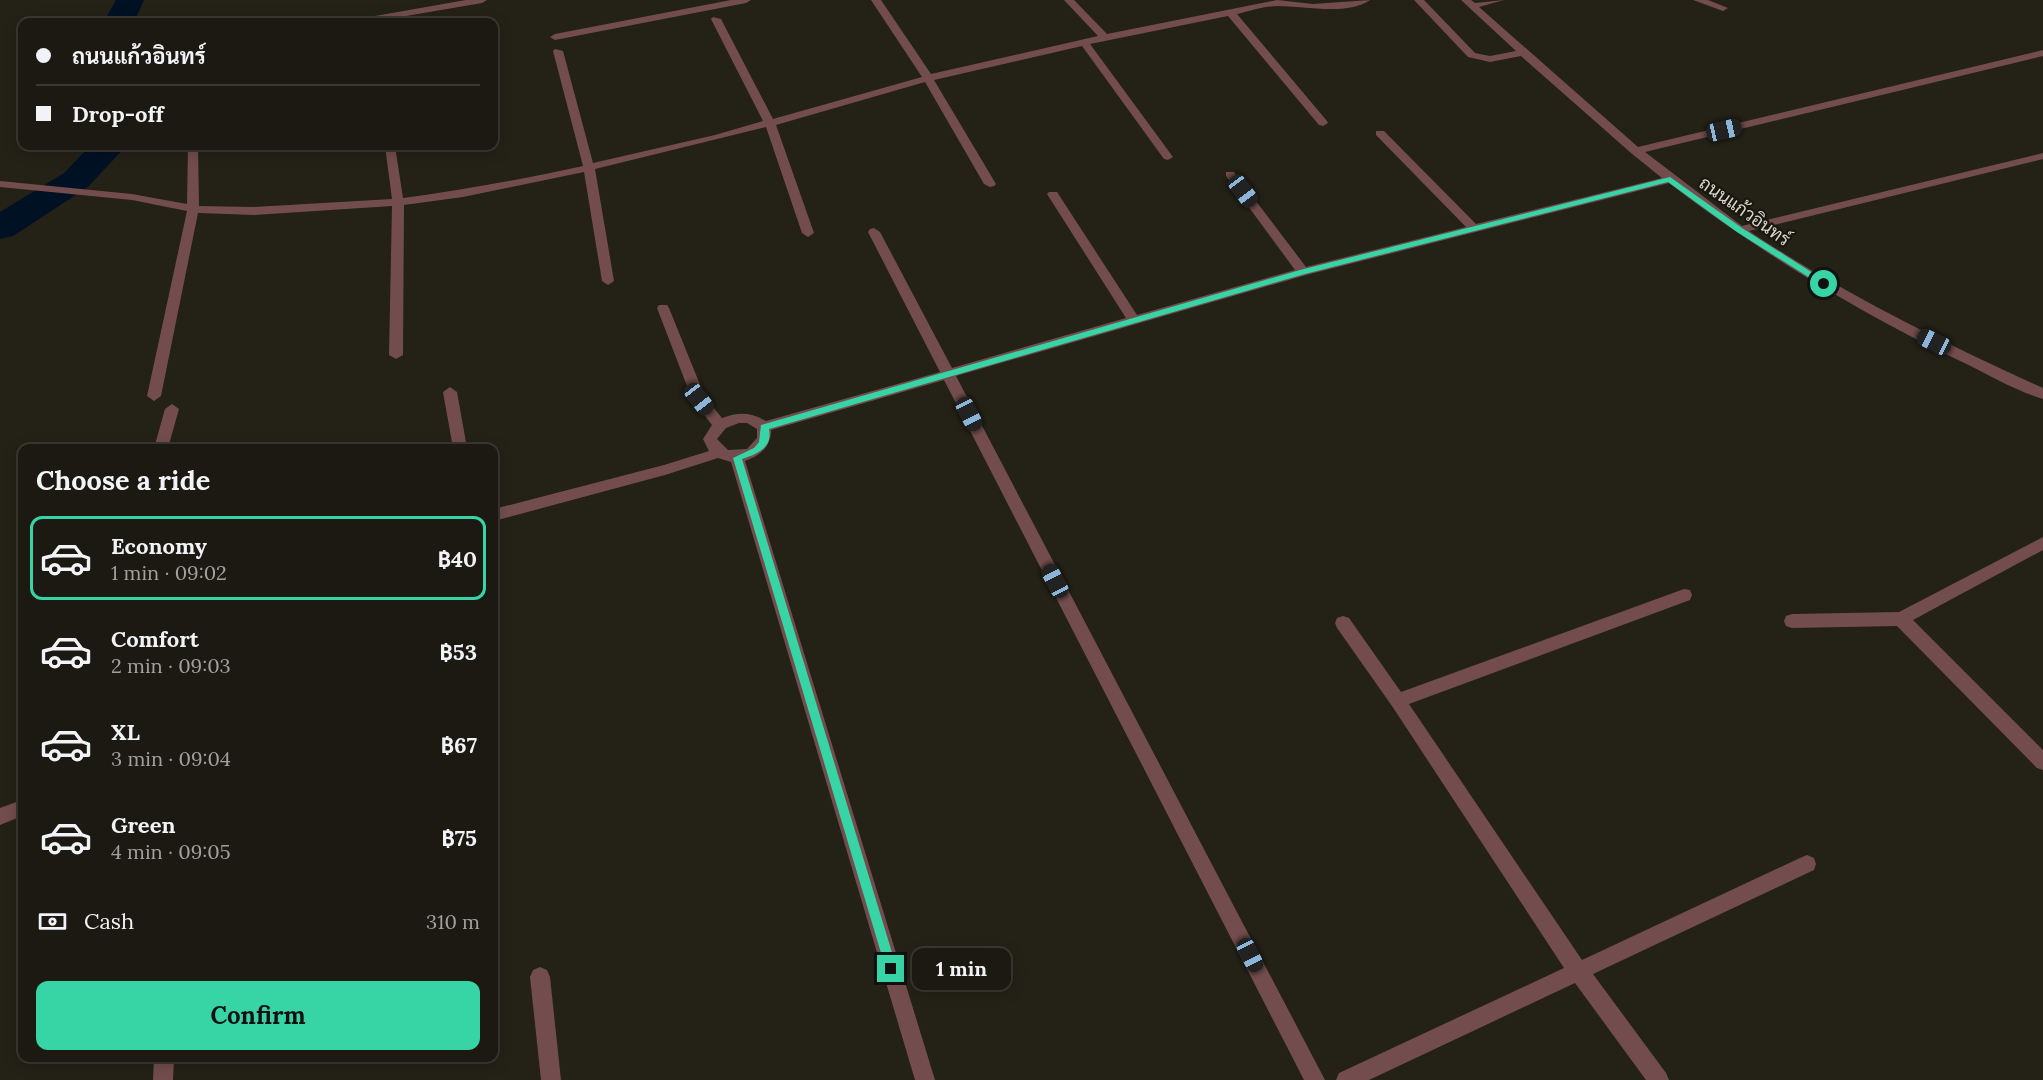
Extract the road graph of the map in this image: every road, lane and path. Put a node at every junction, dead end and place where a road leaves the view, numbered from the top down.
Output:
1 (482, 0) edge
2 (746, 0) edge
3 (876, 0) edge
4 (1069, 0) edge
5 (1365, 0) edge
6 (1419, 0) edge
7 (1499, 0) edge
8 (1698, 0) edge
9 (1280, 2) edge
10 (1469, 3) edge
11 (1723, 8) dead end
12 (1230, 12) junction
13 (380, 18) edge
14 (716, 19) dead end
15 (555, 37) dead end
16 (1105, 38) junction
17 (1084, 42) junction
18 (558, 51) dead end
19 (1525, 52) junction
20 (2043, 53) edge
21 (928, 78) junction
22 (1323, 123) dead end
23 (770, 124) junction
24 (1380, 133) dead end
25 (193, 150) edge
26 (391, 150) edge
27 (1635, 151) junction
28 (1168, 156) dead end
29 (2043, 156) edge
30 (589, 167) junction
31 (1230, 174) dead end
32 (1670, 179) junction
33 (0, 184) edge
34 (990, 184) dead end
35 (1053, 194) dead end
36 (398, 202) junction
37 (192, 208) junction
38 (1473, 228) junction
39 (1739, 230) junction
40 (874, 232) dead end
41 (808, 233) dead end
42 (1303, 272) junction
43 (608, 281) dead end
44 (663, 308) dead end
45 (1135, 322) junction
46 (396, 355) dead end
47 (947, 373) junction
48 (450, 392) dead end
49 (2043, 394) edge
50 (154, 396) dead end
51 (171, 409) dead end
52 (720, 425) junction
53 (764, 428) junction
54 (162, 444) edge
55 (459, 444) edge
56 (718, 453) junction
57 (737, 458) junction
58 (498, 513) edge
59 (2043, 543) edge
60 (1684, 595) dead end
61 (1901, 619) junction
62 (1792, 621) dead end
63 (1343, 623) dead end
64 (1398, 701) junction
65 (2043, 762) edge
66 (18, 810) edge
67 (0, 817) edge
68 (1807, 864) dead end
69 (1578, 971) junction
70 (540, 977) dead end
71 (164, 1062) edge
72 (163, 1080) edge
73 (551, 1080) edge
74 (925, 1080) edge
75 (1315, 1080) edge
76 (1346, 1080) edge
77 (1659, 1080) edge

1 - 13 street
2 - 15 street
3 - 21 street
4 - 16 street
5 - 9 street
6 - 19 street
7 - 10 street
8 - 11 street
9 - 12 street
10 - 19 street, ถนนแก้วอินทร์
12 - 16 street
12 - 22 street
14 - 23 street
16 - 17 street
17 - 21 street
17 - 28 street
18 - 30 street
19 - 27 street, ถนนแก้วอินทร์
20 - 27 street
21 - 23 street
21 - 34 street
23 - 30 street
23 - 41 street
24 - 38 street
25 - 37 street
26 - 36 street
27 - 32 street, ถนนแก้วอินทร์
29 - 39 street
30 - 36 street
30 - 43 street
31 - 42 street
32 - 38 street
32 - 39 street, ถนนแก้วอินทร์
33 - 37 street
35 - 45 street
36 - 37 street
36 - 46 street
37 - 50 street
38 - 42 street
39 - 49 street, ถนนแก้วอินทร์
40 - 47 street
42 - 45 street
44 - 52 street
45 - 47 street
47 - 53 street
47 - 75 street
48 - 55 street
51 - 54 street
52 - 53 street
52 - 56 street
53 - 57 street
56 - 57 street
56 - 58 street
57 - 74 street
59 - 61 street
60 - 64 street
61 - 62 street
61 - 65 street
63 - 64 street
64 - 69 street
66 - 67 street
68 - 69 street
69 - 76 street
69 - 77 street
70 - 73 street
71 - 72 street

